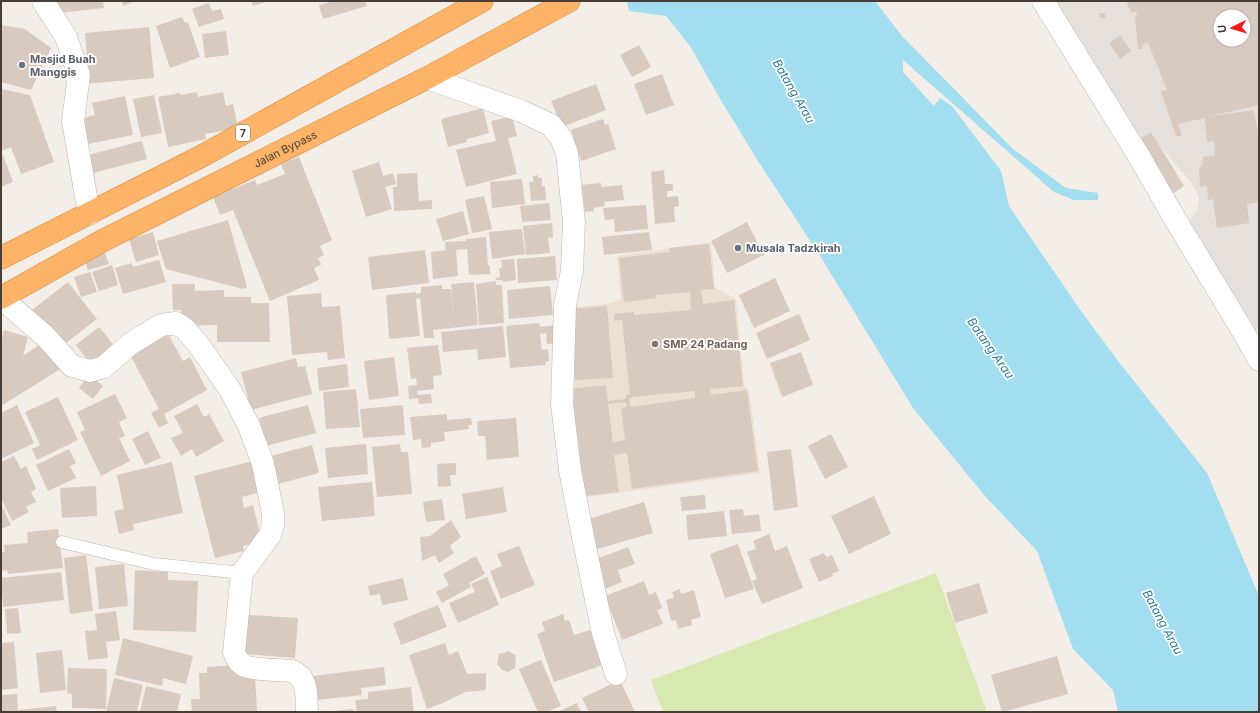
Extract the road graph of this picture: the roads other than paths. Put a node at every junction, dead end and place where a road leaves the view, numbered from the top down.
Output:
1 (43, 1) edge
2 (482, 1) edge
3 (569, 1) edge
4 (1043, 1) edge
5 (427, 78) junction
6 (89, 214) junction
7 (1, 258) edge
8 (1, 298) edge
9 (1259, 360) edge
10 (62, 542) dead end
11 (242, 574) junction
12 (616, 674) dead end
13 (307, 712) edge

1 - 6 street
2 - 6 highway, 7
3 - 5 highway, Jalan Bypass
4 - 9 street
5 - 8 highway, Jalan Bypass
5 - 12 street
6 - 7 highway, 7
8 - 11 street
10 - 11 lane
11 - 13 street

